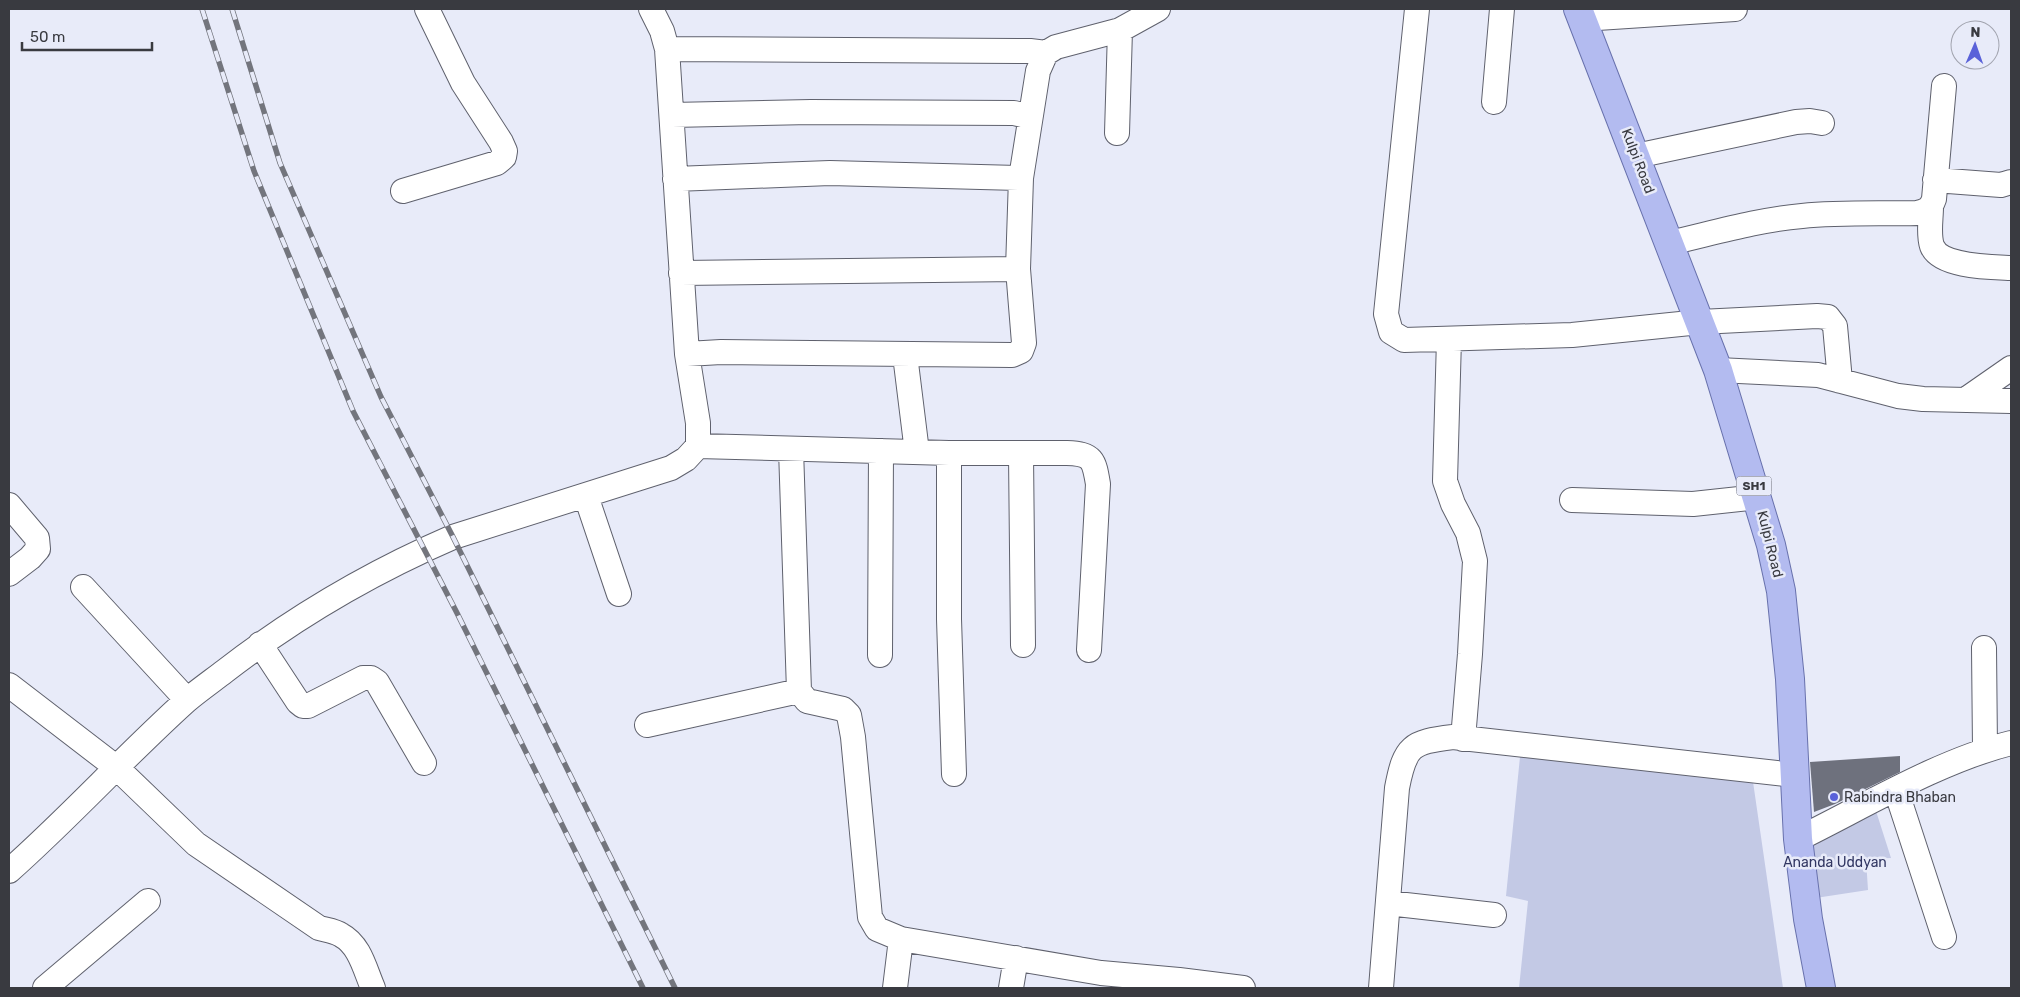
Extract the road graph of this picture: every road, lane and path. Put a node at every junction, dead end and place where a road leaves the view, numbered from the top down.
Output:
1 (427, 9) edge
2 (651, 9) edge
3 (1158, 9) edge
4 (1417, 9) edge
5 (1502, 9) edge
6 (1735, 9) edge
7 (1580, 14) edge
8 (1120, 30) junction
9 (667, 49) junction
10 (1046, 53) junction
11 (1944, 86) dead end
12 (1494, 102) dead end
13 (672, 115) junction
14 (1030, 117) junction
15 (1822, 123) dead end
16 (1116, 133) dead end
17 (1636, 156) junction
18 (1020, 178) junction
19 (675, 179) junction
20 (1935, 180) junction
21 (2011, 182) edge
22 (403, 191) dead end
23 (1931, 207) junction
24 (1670, 243) junction
25 (2011, 268) edge
26 (1018, 269) junction
27 (681, 273) junction
28 (1700, 322) junction
29 (1449, 339) junction
30 (687, 354) junction
31 (905, 355) junction
32 (2011, 368) edge
33 (1718, 370) junction
34 (1840, 381) junction
35 (1965, 400) junction
36 (2011, 401) edge
37 (698, 446) junction
38 (791, 449) junction
39 (881, 451) junction
40 (916, 452) junction
41 (949, 453) junction
42 (1021, 454) junction
43 (586, 496) junction
44 (1758, 497) junction
45 (1572, 500) dead end
46 (9, 505) edge
47 (9, 574) edge
48 (83, 586) dead end
49 (618, 594) dead end
50 (260, 644) junction
51 (1023, 645) dead end
52 (1984, 648) dead end
53 (1088, 650) dead end
54 (880, 655) dead end
55 (9, 684) edge
56 (799, 691) junction
57 (188, 700) junction
58 (647, 725) dead end
59 (1463, 738) junction
60 (2011, 742) edge
61 (1985, 749) junction
62 (424, 763) dead end
63 (117, 768) junction
64 (954, 774) dead end
65 (1794, 775) junction
66 (1896, 790) junction
67 (1798, 839) junction
68 (9, 871) edge
69 (148, 901) dead end
70 (1388, 903) junction
71 (1494, 915) dead end
72 (1944, 937) dead end
73 (901, 939) junction
74 (1016, 958) junction
75 (1100, 981) edge
76 (1178, 984) edge
77 (45, 988) edge
78 (373, 988) edge
79 (895, 988) edge
80 (1011, 988) edge
81 (1243, 988) edge
82 (1381, 988) edge
83 (1822, 988) edge

1 - 22 street
2 - 9 street
3 - 8 street
4 - 29 street
5 - 12 street
6 - 7 street
7 - 17 main road, Kulpi Road / SH1
8 - 10 street
8 - 16 street
9 - 10 street
9 - 13 street
10 - 14 street
11 - 20 street
13 - 14 street
13 - 19 street
14 - 18 street
15 - 17 street
17 - 24 main road, Kulpi Road / SH1
18 - 19 street
18 - 26 street
19 - 27 street
20 - 21 street
20 - 23 street
23 - 24 street
23 - 25 street
24 - 28 main road, Kulpi Road / SH1
26 - 27 street
26 - 31 street
27 - 30 street
28 - 29 street
28 - 33 main road, Kulpi Road / SH1
28 - 34 street
29 - 59 street
30 - 31 street
30 - 37 street
31 - 40 street
32 - 35 street
33 - 34 street
33 - 44 main road, Kulpi Road / SH1
34 - 35 street
35 - 36 street
37 - 38 street
37 - 43 street
38 - 39 street
38 - 56 street
39 - 40 street
39 - 54 street
40 - 41 street
41 - 42 street
41 - 64 street
42 - 51 street
42 - 53 street
43 - 49 street
43 - 50 street
44 - 45 street
44 - 65 main road, Kulpi Road / SH1
46 - 47 street
48 - 57 street
50 - 57 street
50 - 62 street
52 - 61 street
55 - 63 street
56 - 58 street
56 - 73 street
57 - 63 street
59 - 65 street
59 - 70 street
60 - 61 street
61 - 66 street
63 - 68 street
63 - 78 street
65 - 67 main road, Kulpi Road / SH1
66 - 67 street
66 - 72 street
67 - 83 main road, Kulpi Road / SH1
69 - 77 street
70 - 71 street
70 - 82 street
73 - 74 street
73 - 79 street
74 - 75 street
74 - 80 street
75 - 76 street
76 - 81 street

